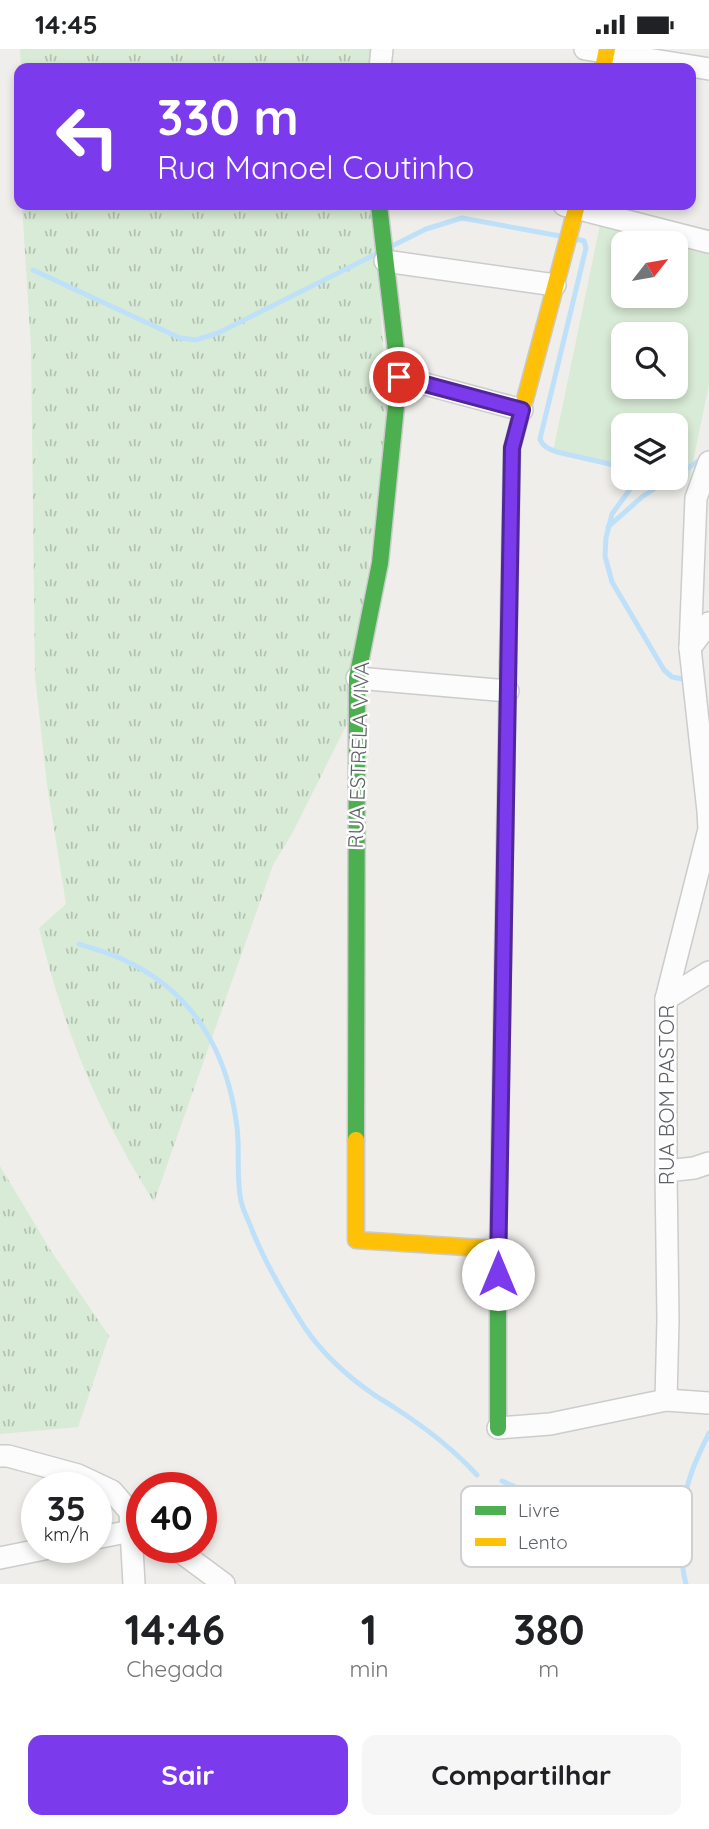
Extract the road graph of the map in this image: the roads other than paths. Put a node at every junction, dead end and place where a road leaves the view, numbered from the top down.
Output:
1 (585, 49) edge
2 (606, 57) edge
3 (658, 63) edge
4 (380, 210) edge
5 (570, 210) edge
6 (586, 210) edge
7 (709, 242) edge
8 (385, 261) junction
9 (555, 285) junction
10 (399, 377) junction
11 (522, 410) junction
12 (709, 462) edge
13 (709, 623) edge
14 (690, 648) junction
15 (357, 678) junction
16 (508, 691) junction
17 (709, 972) edge
18 (666, 999) junction
19 (709, 1163) edge
20 (666, 1171) junction
21 (498, 1249) junction
22 (666, 1400) junction
23 (709, 1403) edge
24 (498, 1428) joint
25 (0, 1456) edge
26 (126, 1507) edge
27 (21, 1554) edge
28 (0, 1558) edge
29 (135, 1563) edge
30 (196, 1563) edge
31 (134, 1584) edge
32 (224, 1584) edge

1 - 2 street
2 - 3 street
4 - 8 street, RUA ESTRELA VIVA
5 - 9 street
6 - 7 street
8 - 9 street
8 - 10 street, RUA ESTRELA VIVA
9 - 11 street
10 - 11 street
10 - 15 street, RUA ESTRELA VIVA
11 - 16 street
12 - 14 street, RUA BOM PASTOR
13 - 14 street
14 - 18 street, RUA BOM PASTOR
15 - 16 street
15 - 21 street, RUA ESTRELA VIVA
16 - 21 street
17 - 18 street
18 - 20 street, RUA BOM PASTOR
19 - 20 street
20 - 22 street, RUA BOM PASTOR
21 - 24 street
22 - 23 street
22 - 24 street
25 - 26 street
27 - 28 street
29 - 31 street
30 - 32 street

